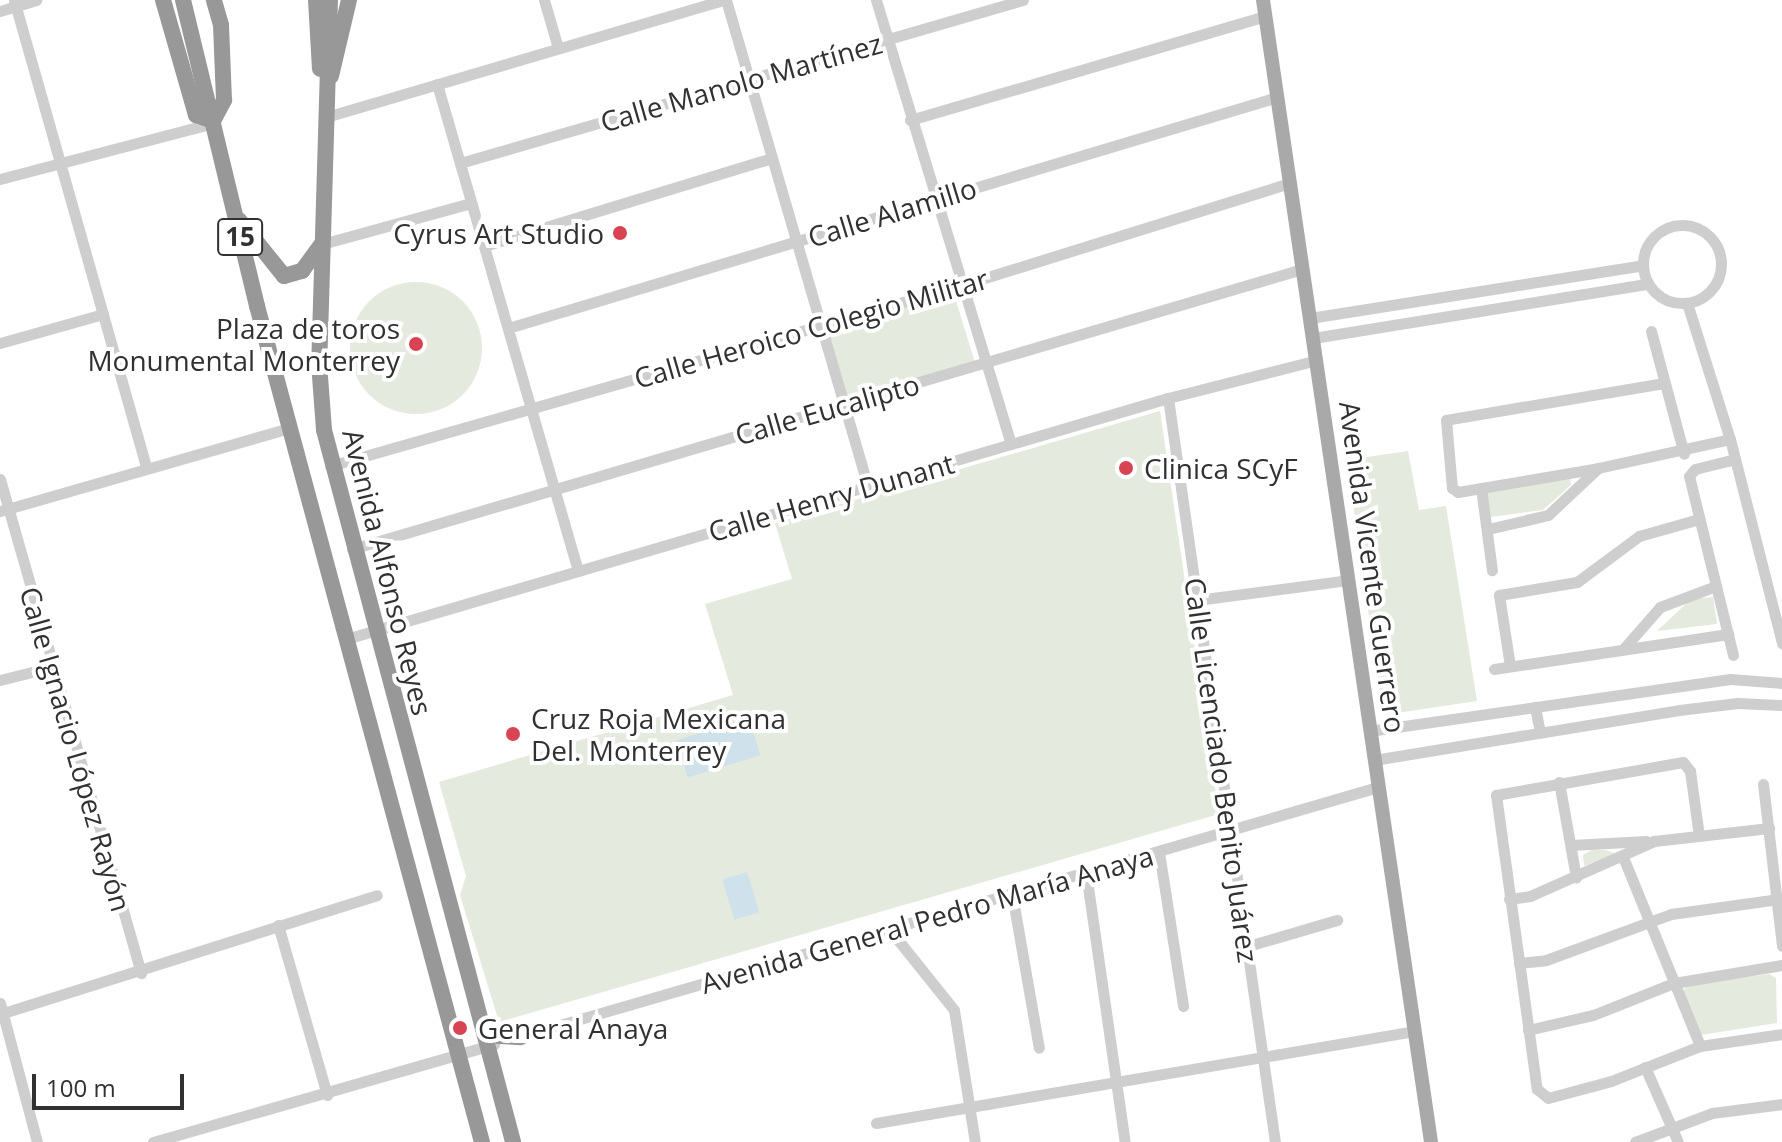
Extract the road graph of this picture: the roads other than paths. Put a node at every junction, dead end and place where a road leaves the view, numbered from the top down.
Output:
1 (36, 0) edge
2 (163, 0) edge
3 (183, 0) edge
4 (195, 0) edge
5 (214, 0) edge
6 (316, 0) edge
7 (330, 0) edge
8 (349, 0) edge
9 (544, 0) edge
10 (725, 0) edge
11 (876, 0) edge
12 (1023, 0) edge
13 (1263, 0) edge
14 (15, 3) edge
15 (0, 11) edge
16 (1265, 16) junction
17 (192, 31) junction
18 (887, 40) junction
19 (558, 48) junction
20 (748, 80) junction
21 (437, 84) junction
22 (326, 89) junction
23 (1277, 97) junction
24 (326, 117) junction
25 (910, 120) junction
26 (213, 122) junction
27 (769, 159) junction
28 (60, 163) junction
29 (460, 163) junction
30 (0, 179) edge
31 (1290, 183) junction
32 (934, 199) junction
33 (471, 203) junction
34 (233, 212) junction
35 (795, 242) junction
36 (322, 244) junction
37 (484, 246) junction
38 (1643, 265) junction
39 (1302, 269) junction
40 (1648, 284) junction
41 (959, 286) junction
42 (1687, 303) junction
43 (103, 314) junction
44 (1310, 318) junction
45 (819, 325) junction
46 (508, 328) junction
47 (1651, 331) dead end
48 (1313, 338) junction
49 (0, 343) edge
50 (1317, 360) junction
51 (984, 363) junction
52 (1664, 383) junction
53 (1168, 398) junction
54 (842, 405) junction
55 (532, 409) junction
56 (290, 428) junction
57 (1731, 442) junction
58 (1011, 444) junction
59 (1682, 451) junction
60 (1735, 459) junction
61 (330, 466) junction
62 (146, 467) junction
63 (1598, 468) junction
64 (0, 479) edge
65 (868, 487) junction
66 (1481, 488) junction
67 (555, 489) junction
68 (4, 510) edge
69 (1699, 519) junction
70 (1488, 529) junction
71 (352, 549) junction
72 (1492, 570) dead end
73 (578, 571) junction
74 (1348, 580) junction
75 (1716, 586) junction
76 (1197, 600) junction
77 (374, 631) junction
78 (1728, 634) junction
79 (346, 639) junction
80 (1782, 643) edge
81 (1625, 647) junction
82 (1733, 655) dead end
83 (1510, 666) junction
84 (52, 667) junction
85 (1494, 669) dead end
86 (0, 680) edge
87 (1782, 683) edge
88 (1782, 705) edge
89 (1535, 707) junction
90 (1369, 731) junction
91 (1540, 733) junction
92 (1374, 760) junction
93 (1559, 782) junction
94 (1763, 784) dead end
95 (1378, 787) junction
96 (1769, 828) junction
97 (1230, 831) junction
98 (1699, 836) junction
99 (1654, 841) junction
100 (1571, 845) junction
101 (1159, 852) junction
102 (1623, 857) junction
103 (1086, 873) junction
104 (1576, 877) junction
105 (1012, 894) junction
106 (377, 895) dead end
107 (1509, 899) junction
108 (1779, 899) junction
109 (1337, 920) dead end
110 (1649, 921) junction
111 (278, 925) junction
112 (890, 930) junction
113 (1248, 946) junction
114 (1782, 946) edge
115 (1519, 963) junction
116 (1782, 965) edge
117 (141, 973) junction
118 (1674, 983) junction
119 (1183, 1006) dead end
120 (1, 1010) edge
121 (476, 1011) junction
122 (1528, 1030) junction
123 (1415, 1031) junction
124 (1782, 1034) edge
125 (521, 1037) junction
126 (1700, 1046) junction
127 (486, 1047) junction
128 (1039, 1048) dead end
129 (458, 1056) junction
130 (1262, 1057) junction
131 (1645, 1067) junction
132 (1117, 1082) junction
133 (327, 1095) junction
134 (1782, 1104) edge
135 (970, 1106) junction
136 (876, 1123) dead end
137 (1672, 1127) junction
138 (37, 1142) edge
139 (153, 1142) edge
140 (482, 1142) edge
141 (513, 1142) edge
142 (975, 1142) edge
143 (1125, 1142) edge
144 (1275, 1142) edge
145 (1431, 1142) edge
146 (1635, 1142) edge
147 (1678, 1142) edge

1 - 14 street
2 - 26 highway
3 - 17 highway, 15
4 - 17 highway
5 - 26 highway
6 - 22 highway
7 - 22 highway, Avenida Alfonso Reyes
8 - 22 highway
9 - 19 street
10 - 19 street
10 - 20 street
11 - 18 street
12 - 18 street, Calle Manolo Martínez
13 - 16 main road, Avenida Vicente Guerrero
14 - 15 street
14 - 28 street
16 - 23 main road, Avenida Vicente Guerrero
16 - 25 street
17 - 26 highway, 15
18 - 20 street, Calle Manolo Martínez
18 - 25 street
19 - 21 street
20 - 27 street
20 - 29 street, Calle Manolo Martínez
21 - 24 street
21 - 29 street
22 - 24 highway, Avenida Alfonso Reyes
23 - 31 main road, Avenida Vicente Guerrero
23 - 32 street, Calle Alamillo
24 - 36 highway, Avenida Alfonso Reyes
25 - 32 street
26 - 28 street
26 - 34 highway, 15
27 - 35 street
27 - 37 street
28 - 30 street
28 - 43 street
29 - 33 street
31 - 39 main road, Avenida Vicente Guerrero
31 - 41 street, Calle Heroico Colegio Militar
32 - 35 street, Calle Alamillo
32 - 41 street
33 - 36 street
33 - 37 street
34 - 36 highway
34 - 56 highway, 15
35 - 45 street
35 - 46 street, Calle Alamillo
36 - 61 highway, Avenida Alfonso Reyes
37 - 46 street
38 - 40 street
38 - 42 street
38 - 44 street
39 - 44 main road, Avenida Vicente Guerrero
39 - 51 street, Calle Eucalipto
40 - 42 street
40 - 48 street
41 - 45 street, Calle Heroico Colegio Militar
41 - 51 street
42 - 57 street
43 - 49 street
43 - 62 street
44 - 48 main road, Avenida Vicente Guerrero
45 - 54 street
45 - 55 street, Calle Heroico Colegio Militar
46 - 55 street
47 - 52 street
48 - 50 main road, Avenida Vicente Guerrero
50 - 53 street, Calle Henry Dunant
50 - 74 main road, Avenida Vicente Guerrero
51 - 54 street, Calle Eucalipto
51 - 58 street
52 - 59 street
52 - 66 street
53 - 58 street, Calle Henry Dunant
53 - 76 street, Calle Licenciado Benito Juárez
54 - 65 street
54 - 67 street, Calle Eucalipto
55 - 61 street, Calle Heroico Colegio Militar
55 - 67 street
56 - 62 street
56 - 79 highway, Avenida Alfonso Reyes / 15
57 - 59 street
57 - 60 street
58 - 65 street, Calle Henry Dunant
59 - 63 street
60 - 69 street
60 - 80 street
61 - 71 highway, Avenida Alfonso Reyes
62 - 68 street
63 - 66 street
63 - 70 street
64 - 68 street, Calle Ignacio López Rayón
65 - 73 street, Calle Henry Dunant
66 - 70 street
67 - 71 street, Calle Eucalipto
67 - 73 street
68 - 84 street, Calle Ignacio López Rayón
69 - 75 street
69 - 83 street
70 - 72 street
71 - 77 highway, Avenida Alfonso Reyes
73 - 77 street, Calle Henry Dunant
74 - 76 street
74 - 90 main road, Avenida Vicente Guerrero
75 - 78 street
75 - 81 street
76 - 97 street, Calle Licenciado Benito Juárez
77 - 79 street, Calle Henry Dunant
77 - 121 highway, Avenida Alfonso Reyes
78 - 81 street
78 - 82 street
79 - 129 highway, Avenida Alfonso Reyes / 15
81 - 83 street
83 - 85 street
84 - 86 street
84 - 117 street, Calle Ignacio López Rayón
87 - 89 street
88 - 91 street
89 - 90 street
89 - 91 street
90 - 92 main road, Avenida Vicente Guerrero
91 - 92 street
92 - 95 main road, Avenida Vicente Guerrero
93 - 98 street
93 - 100 street
93 - 107 street
94 - 96 street
95 - 97 street, Avenida General Pedro María Anaya
95 - 123 main road, Avenida Vicente Guerrero
96 - 98 street
96 - 108 street
97 - 101 street, Avenida General Pedro María Anaya
97 - 113 street, Calle Licenciado Benito Juárez
98 - 99 street
99 - 100 street
99 - 102 street
100 - 104 street
101 - 103 street, Avenida General Pedro María Anaya
101 - 119 street
102 - 104 street
102 - 110 street
103 - 105 street, Avenida General Pedro María Anaya
103 - 132 street
104 - 107 street
105 - 112 street, Avenida General Pedro María Anaya
105 - 128 street
106 - 111 street
107 - 115 street
108 - 110 street
108 - 114 street
109 - 113 street
110 - 115 street
110 - 118 street
111 - 117 street
111 - 133 street
112 - 125 street, Avenida General Pedro María Anaya
112 - 135 street
113 - 130 street, Calle Licenciado Benito Juárez
115 - 122 street
116 - 118 street
117 - 120 street
118 - 122 street
118 - 126 street
120 - 138 street
121 - 125 highway
121 - 127 highway, Avenida Alfonso Reyes
122 - 131 street
123 - 130 street
123 - 145 main road, Avenida Vicente Guerrero
124 - 126 street
125 - 127 street, Avenida General Pedro María Anaya
126 - 131 street
127 - 129 street, Avenida General Pedro María Anaya
127 - 141 highway, Avenida Alfonso Reyes
129 - 133 street, Avenida General Pedro María Anaya
129 - 140 highway, Avenida Alfonso Reyes / 15
130 - 132 street
130 - 144 street, Calle Licenciado Benito Juárez
131 - 137 street
132 - 135 street
132 - 143 street
133 - 139 street, Avenida General Pedro María Anaya
134 - 137 street
135 - 136 street
135 - 142 street
137 - 146 street
137 - 147 street

